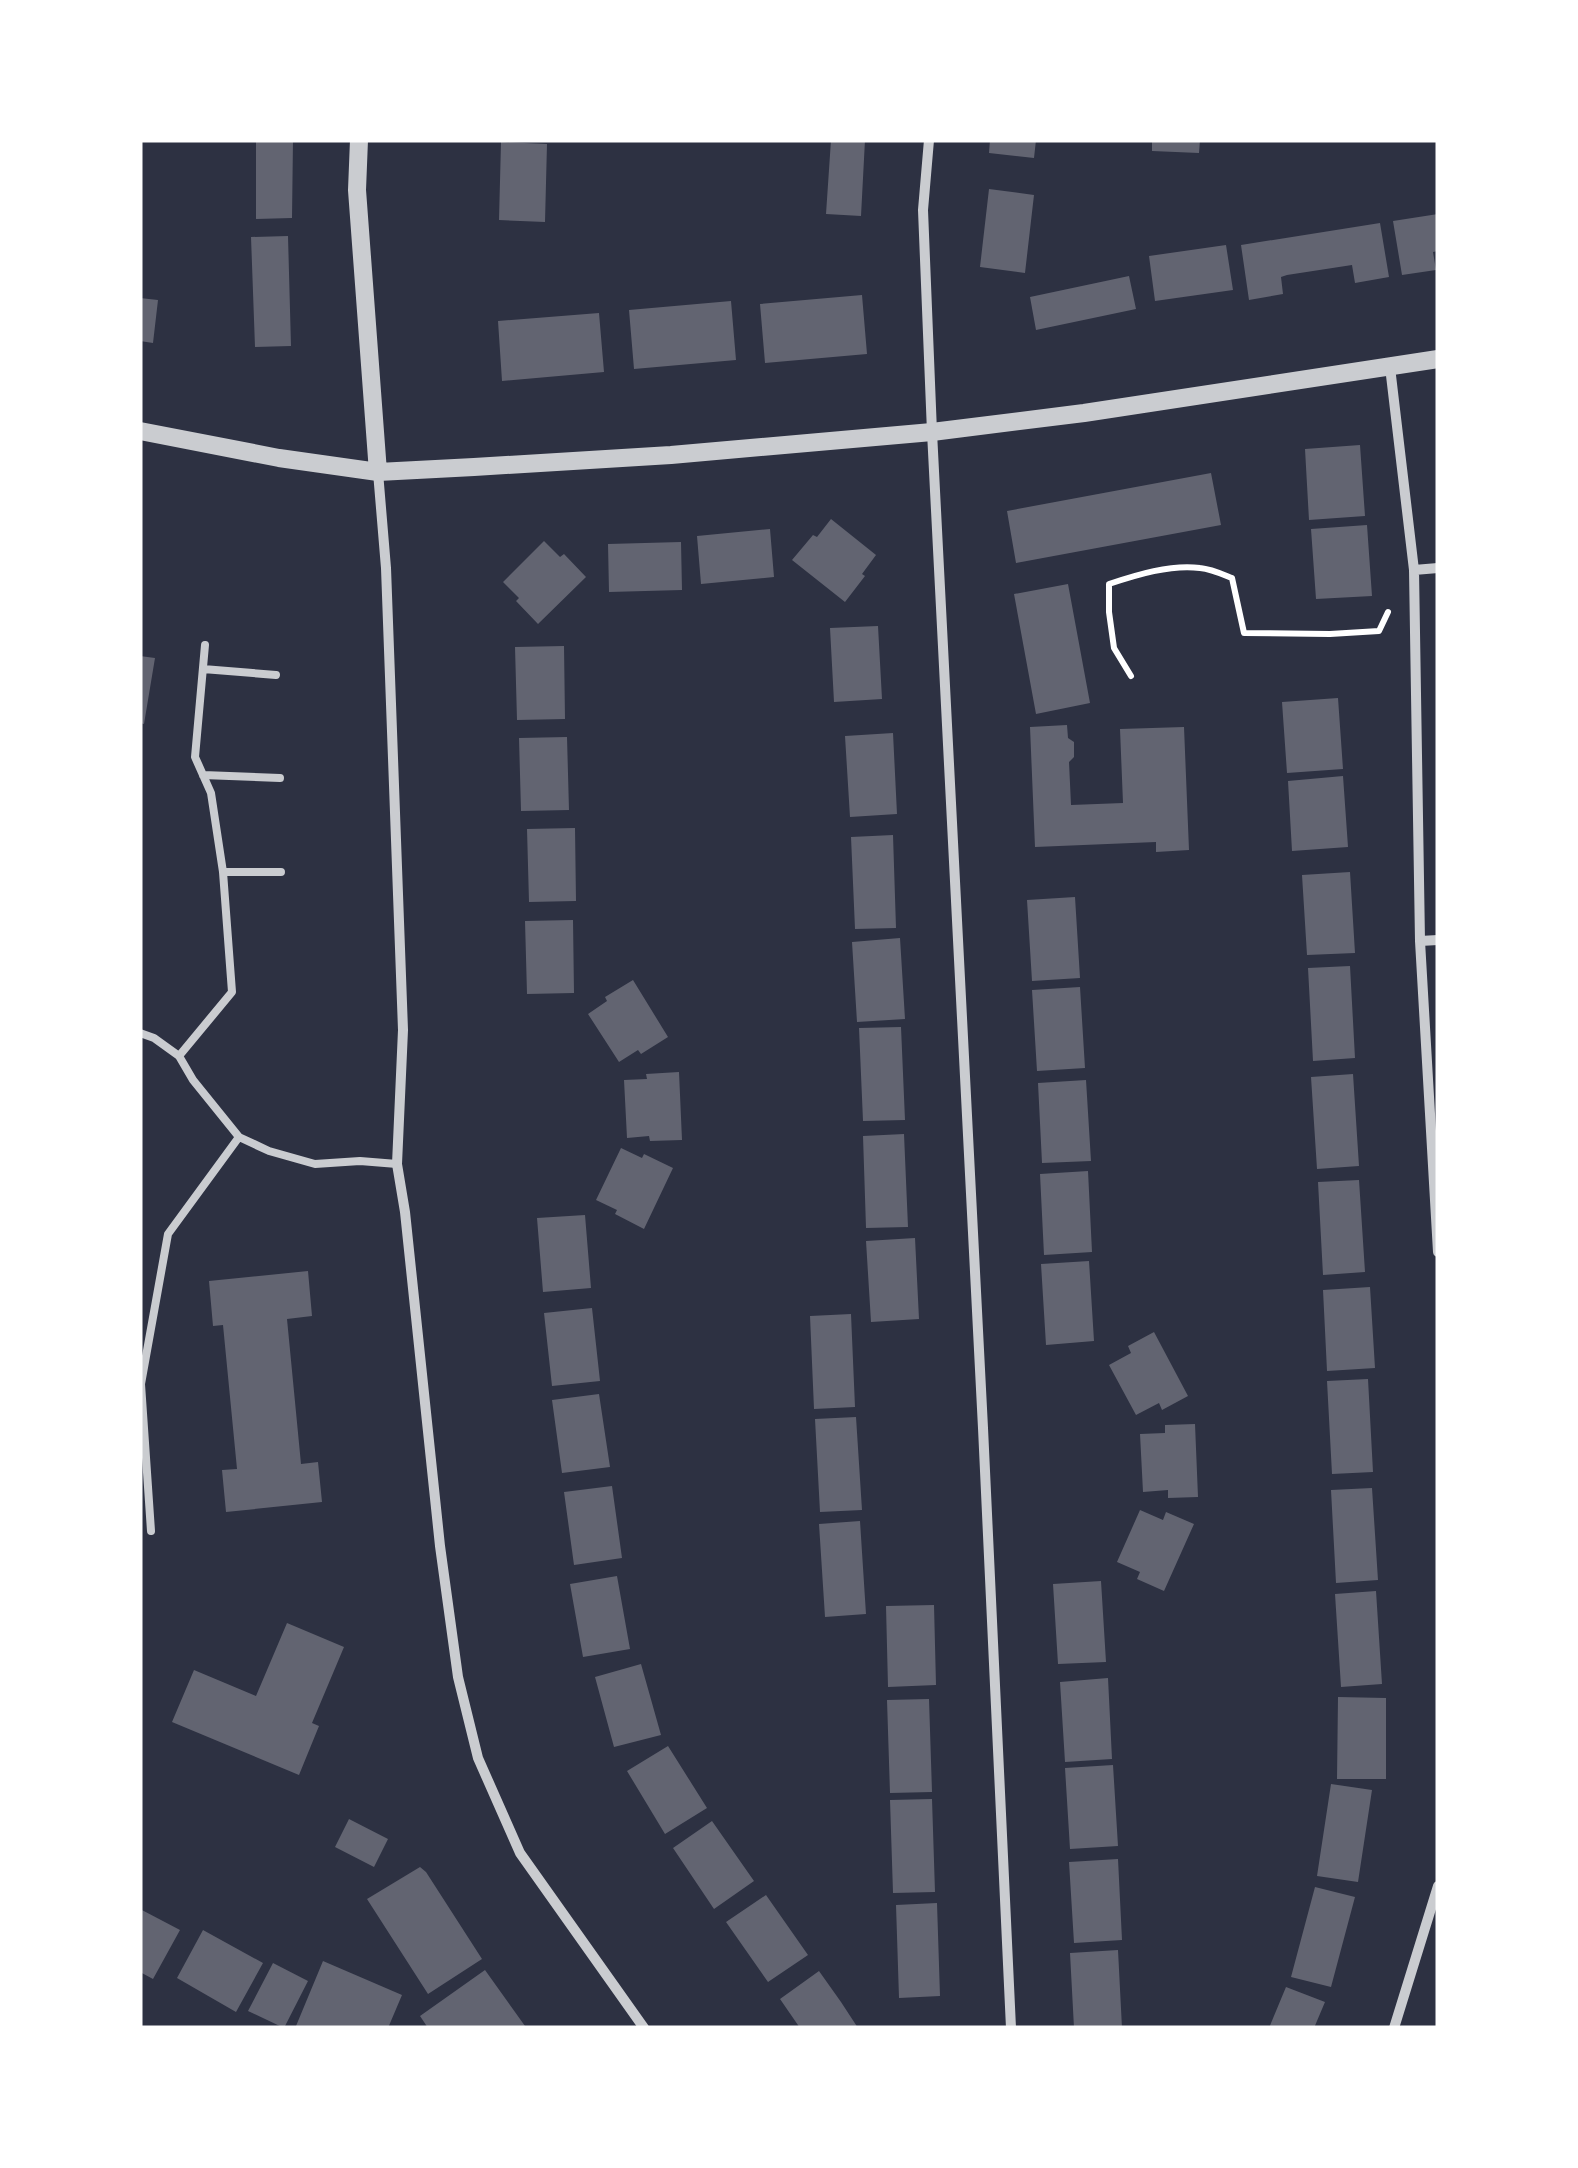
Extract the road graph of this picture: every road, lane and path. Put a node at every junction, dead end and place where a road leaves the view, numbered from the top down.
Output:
1 (359, 140) edge
2 (929, 140) edge
3 (1438, 359) edge
4 (1390, 367) junction
5 (140, 431) edge
6 (932, 432) junction
7 (378, 472) junction
8 (1413, 556) junction
9 (1438, 568) edge
10 (1414, 570) junction
11 (205, 645) dead end
12 (203, 669) junction
13 (276, 675) dead end
14 (1131, 676) dead end
15 (203, 775) junction
16 (280, 778) dead end
17 (224, 872) junction
18 (281, 872) dead end
19 (1438, 940) edge
20 (1420, 941) junction
21 (140, 1033) edge
22 (179, 1056) junction
23 (239, 1136) junction
24 (397, 1164) junction
25 (1438, 1252) edge
26 (151, 1531) dead end
27 (1438, 1886) edge
28 (644, 2028) edge
29 (1011, 2028) edge
30 (1394, 2028) edge

1 - 7 street
2 - 6 street
3 - 4 street
4 - 6 street
4 - 8 street
5 - 7 street
6 - 7 street
6 - 29 street
7 - 24 street
8 - 10 street
8 - 14 path
9 - 10 street
10 - 20 street
11 - 12 lane
12 - 13 lane
12 - 15 lane
15 - 16 lane
15 - 17 lane
17 - 18 lane
17 - 22 lane
19 - 20 street
20 - 25 street
21 - 22 lane
22 - 23 lane
23 - 24 lane
23 - 26 lane
24 - 28 street
27 - 30 street

